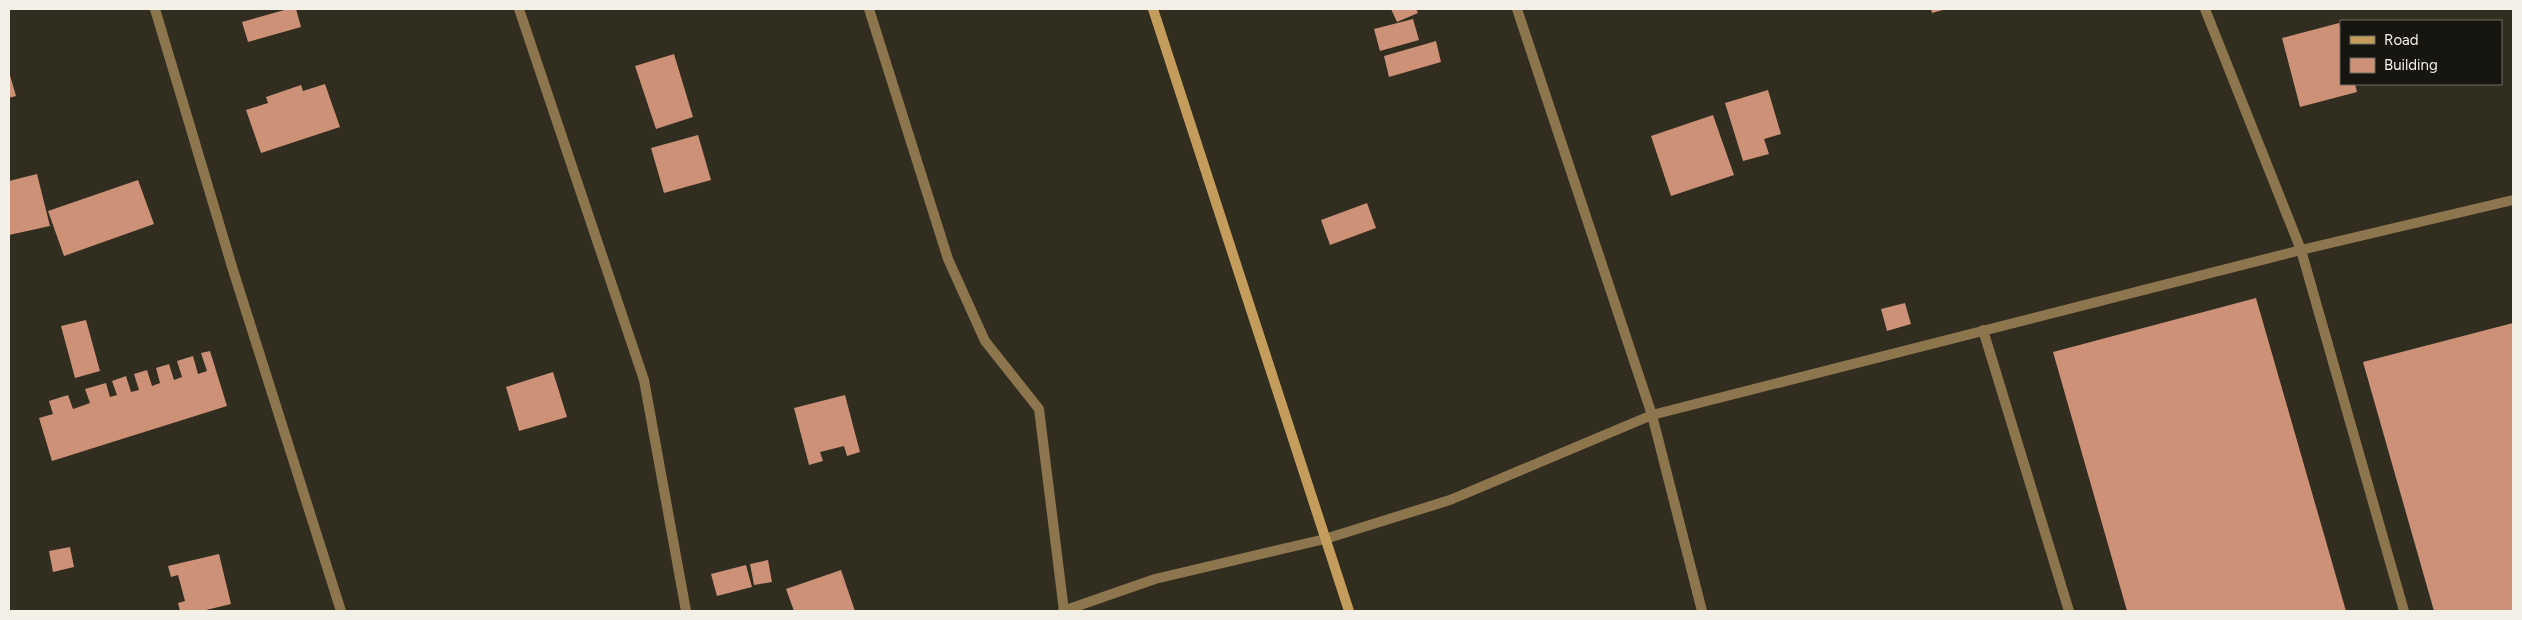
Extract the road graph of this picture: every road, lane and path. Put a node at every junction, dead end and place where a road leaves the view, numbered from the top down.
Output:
1 (155, 9) edge
2 (520, 9) edge
3 (869, 9) edge
4 (1153, 9) edge
5 (1517, 9) edge
6 (2205, 9) edge
7 (2513, 200) edge
8 (2301, 250) junction
9 (1983, 330) junction
10 (1652, 416) junction
11 (1325, 539) junction
12 (341, 611) edge
13 (686, 611) edge
14 (1063, 611) edge
15 (1349, 611) edge
16 (1702, 611) edge
17 (2069, 611) edge
18 (2404, 611) edge

1 - 12 street
2 - 13 street
3 - 14 street
4 - 11 street
5 - 10 street
6 - 8 street
7 - 8 street
8 - 9 street
8 - 18 street
9 - 10 street
9 - 17 street
10 - 11 street
10 - 16 street
11 - 14 street
11 - 15 street

